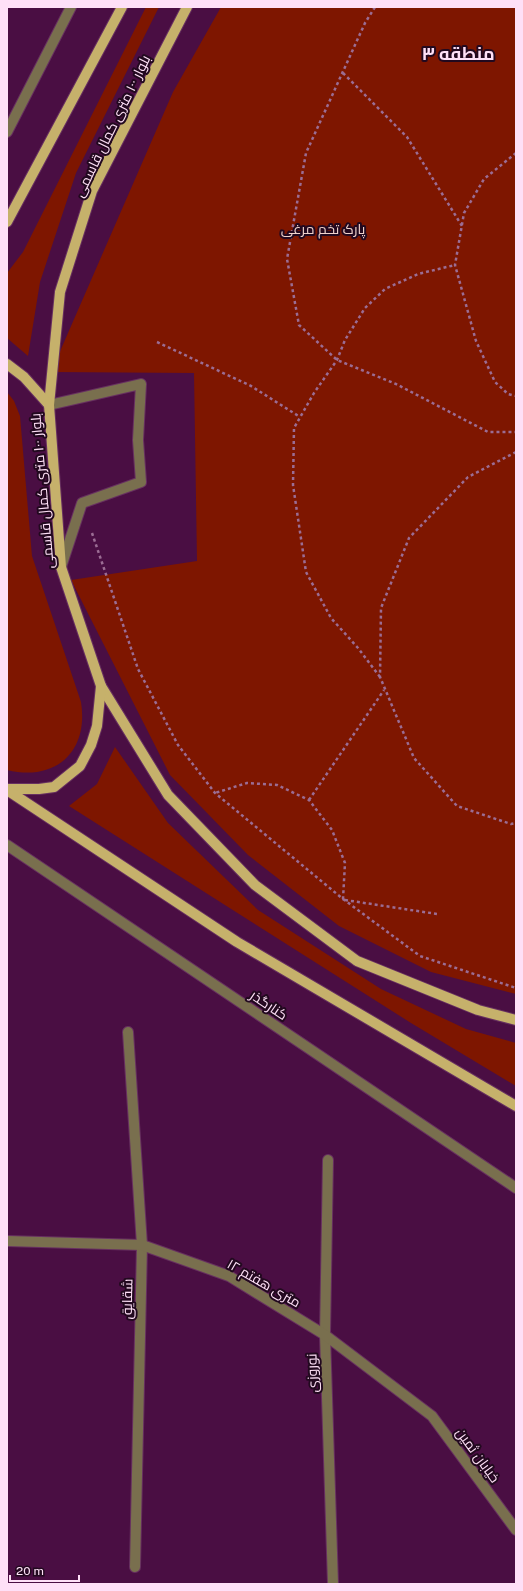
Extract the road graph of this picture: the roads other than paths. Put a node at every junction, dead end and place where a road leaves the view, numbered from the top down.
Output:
1 (71, 7) edge
2 (122, 7) edge
3 (187, 7) edge
4 (7, 132) edge
5 (7, 222) edge
6 (7, 364) edge
7 (49, 405) junction
8 (61, 567) junction
9 (101, 686) junction
10 (7, 789) edge
11 (7, 845) edge
12 (516, 1020) edge
13 (128, 1032) dead end
14 (516, 1106) edge
15 (328, 1160) dead end
16 (516, 1188) edge
17 (7, 1240) edge
18 (142, 1245) junction
19 (324, 1335) junction
20 (432, 1416) joint
21 (516, 1530) edge
22 (135, 1567) dead end
23 (333, 1584) edge

1 - 4 street
2 - 5 main road
3 - 7 main road, بلوار ۱۰۰ متری کمال قاسمی
6 - 7 main road
7 - 8 main road, بلوار ۱۰۰ متری کمال قاسمی
7 - 8 street
8 - 9 main road, بلوار ۱۰۰ متری کمال قاسمی
9 - 10 main road
9 - 12 main road, بلوار ۱۰۰ متری کمال قاسمی
10 - 14 main road
11 - 16 street, کنارگذر
13 - 18 street, شقایق
15 - 19 street, نوروزی
17 - 18 street, ۱۲ متری هفتم
18 - 19 street, ۱۲ متری هفتم
18 - 22 street, شقایق
19 - 20 street, ۱۲ متری هفتم
19 - 23 street, نوروزی
20 - 21 street, خیابان ثمین

